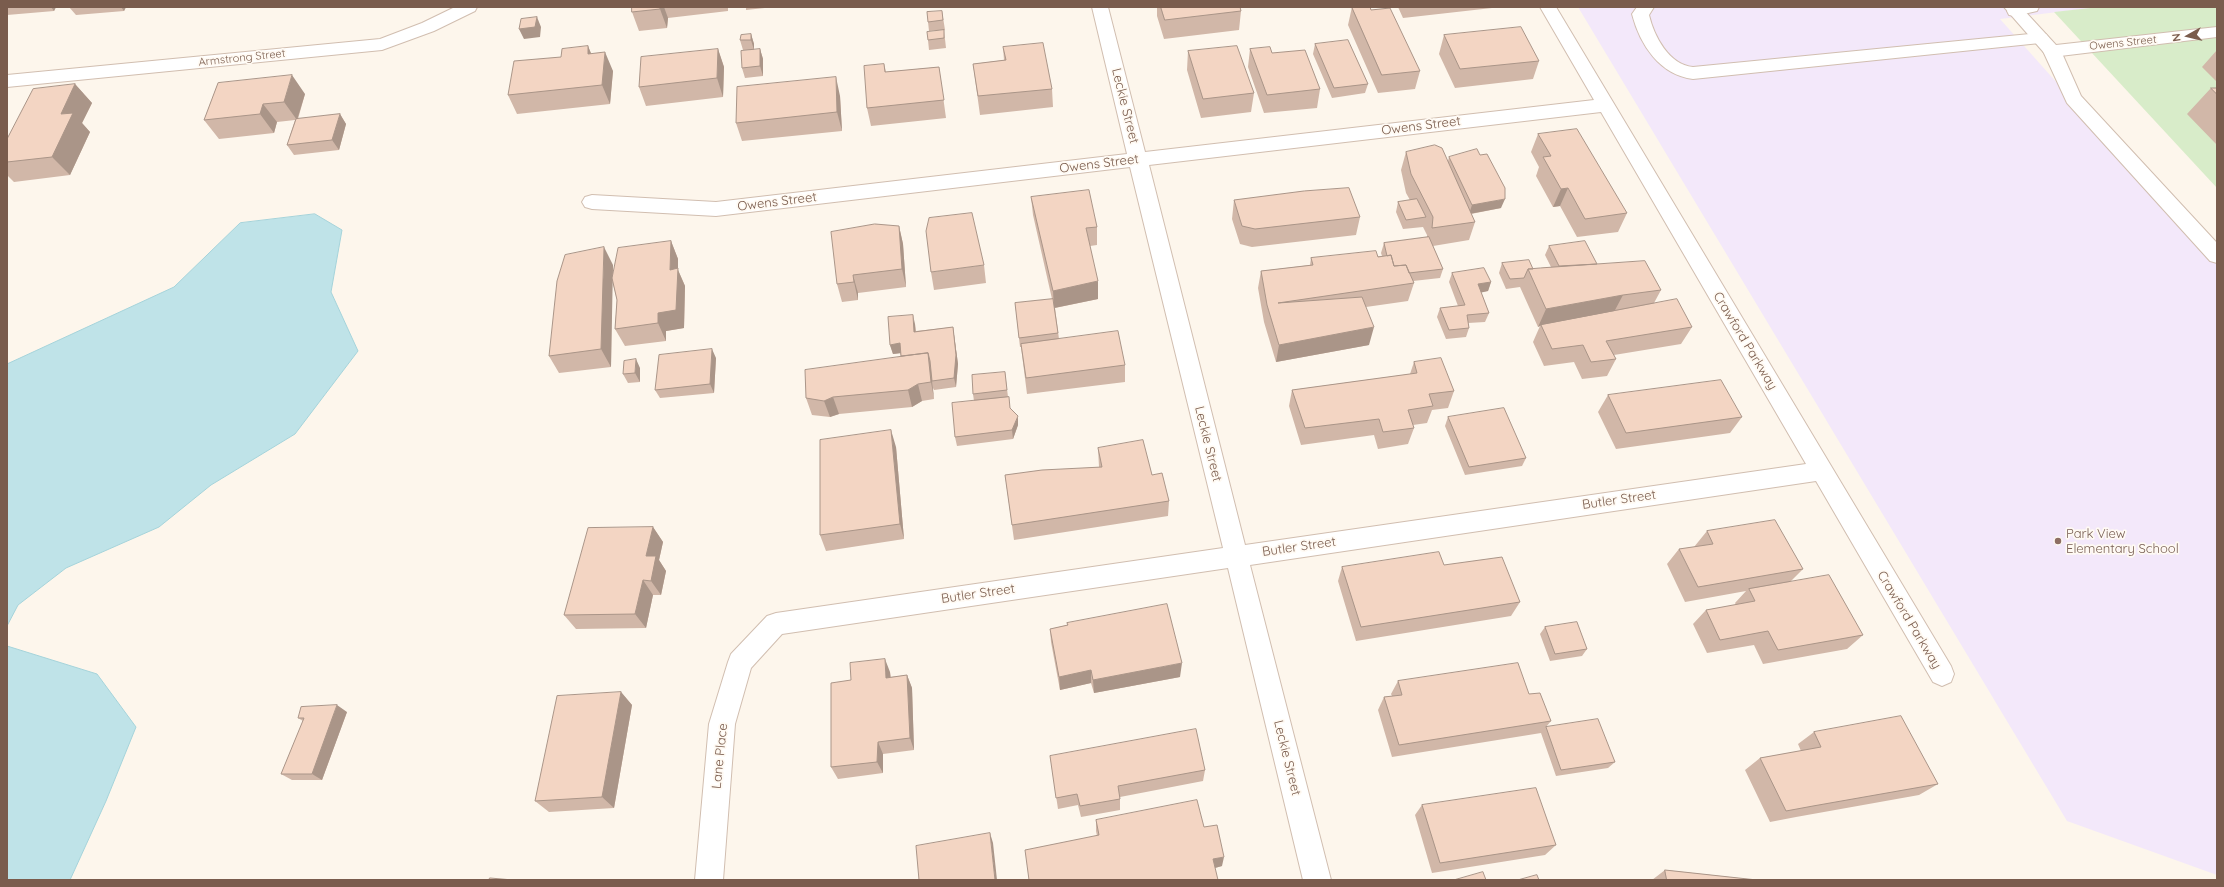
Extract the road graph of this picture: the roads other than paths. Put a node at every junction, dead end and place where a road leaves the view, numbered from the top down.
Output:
1 (469, 7) edge
2 (1100, 7) edge
3 (1548, 7) edge
4 (1646, 7) edge
5 (2019, 8) edge
6 (2217, 32) edge
7 (2046, 44) junction
8 (7, 81) edge
9 (1606, 105) junction
10 (1138, 159) junction
11 (592, 202) dead end
12 (2217, 256) edge
13 (1821, 471) junction
14 (1236, 556) junction
15 (776, 624) joint
16 (1942, 674) dead end
17 (709, 880) edge
18 (1317, 880) edge

1 - 8 street, Armstrong Street
2 - 10 street, Leckie Street
3 - 9 street, Crawford Parkway
4 - 7 street, Owens Street
5 - 7 street
6 - 7 street, Owens Street
7 - 12 street
9 - 10 street, Owens Street
9 - 13 street, Crawford Parkway
10 - 11 street, Owens Street
10 - 14 street, Leckie Street
13 - 14 street, Butler Street
13 - 16 street, Crawford Parkway
14 - 15 street, Butler Street
14 - 18 street, Leckie Street
15 - 17 street, Lane Place

